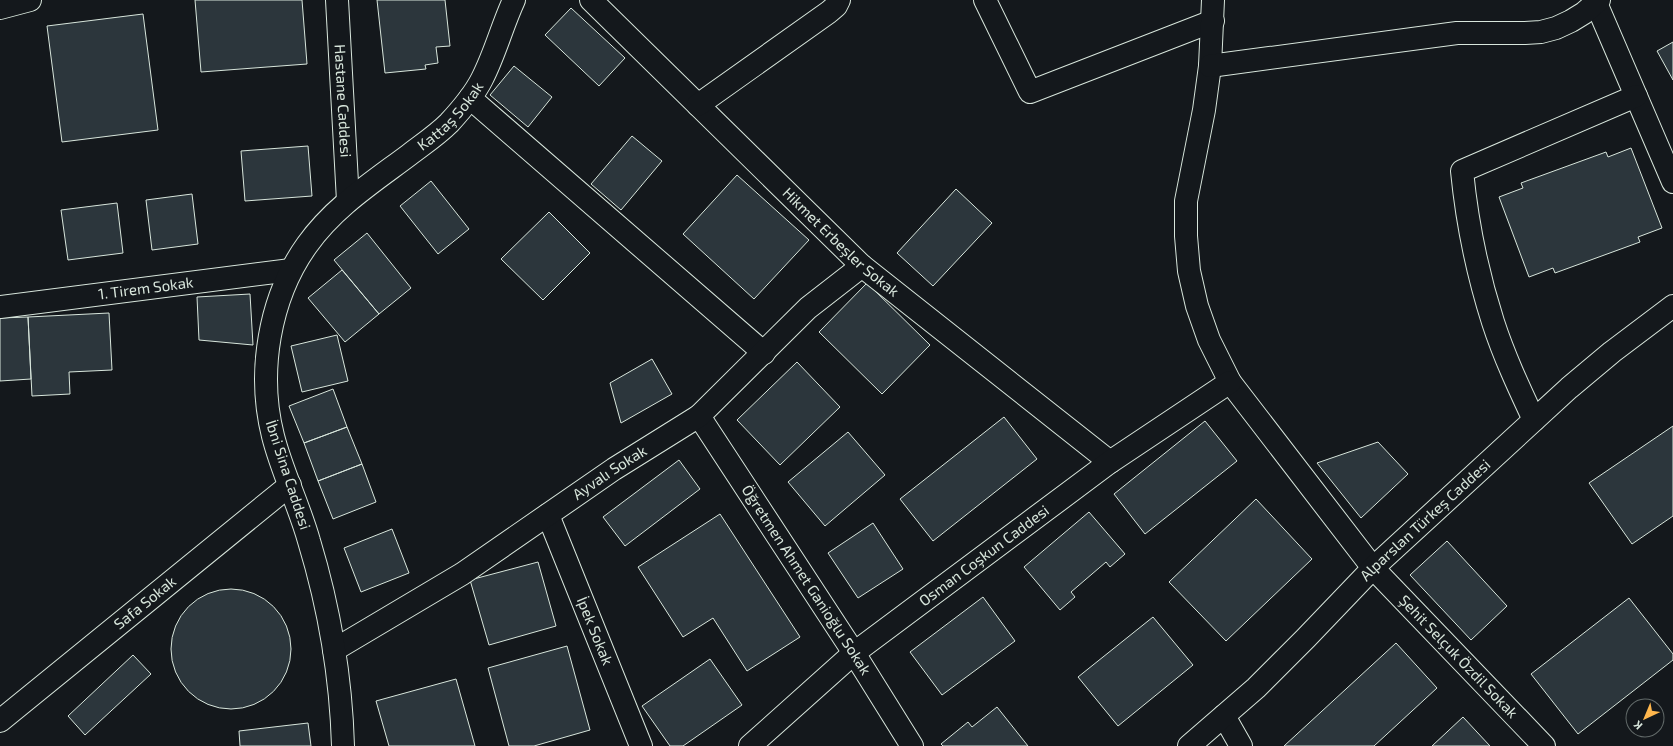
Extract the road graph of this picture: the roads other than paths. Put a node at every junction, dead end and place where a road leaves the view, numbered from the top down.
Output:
1 (30, 0) edge
2 (337, 0) edge
3 (514, 0) edge
4 (591, 0) edge
5 (839, 0) edge
6 (985, 0) edge
7 (1598, 2) edge
8 (0, 8) edge
9 (1213, 11) edge
10 (1210, 66) junction
11 (1636, 96) junction
12 (470, 98) junction
13 (698, 105) junction
14 (1673, 182) edge
15 (348, 201) junction
16 (862, 266) junction
17 (291, 270) junction
18 (1673, 306) edge
19 (0, 307) edge
20 (764, 353) junction
21 (1230, 382) junction
22 (699, 416) junction
23 (1534, 420) junction
24 (1110, 462) junction
25 (290, 485) junction
26 (548, 515) junction
27 (1373, 568) junction
28 (334, 650) junction
29 (854, 653) junction
30 (1224, 716) junction
31 (0, 721) edge
32 (343, 746) edge
33 (641, 746) edge
34 (750, 746) edge
35 (912, 746) edge
36 (1188, 746) edge
37 (1241, 746) edge
38 (1544, 746) edge

1 - 8 street
2 - 15 street, Hastane Caddesi
3 - 12 street, Kattaş Sokak
4 - 13 street, Hikmet Erbeşler Sokak
5 - 13 street
6 - 9 street
7 - 10 street
7 - 11 street
9 - 10 street, Şehit Selçuk Özdil Sokak
10 - 21 street, Şehit Selçuk Özdil Sokak
11 - 14 street
11 - 23 street
12 - 15 street, Kattaş Sokak
12 - 20 street
13 - 16 street, Hikmet Erbeşler Sokak
15 - 17 street, İbni Sina Caddesi
16 - 20 street, Ayvalı Sokak
16 - 24 street, Hikmet Erbeşler Sokak
17 - 19 street, 1. Tirem Sokak
17 - 25 street, İbni Sina Caddesi
18 - 23 street, Alparslan Türkeş Caddesi
20 - 22 street, Ayvalı Sokak
21 - 24 street, Osman Coşkun Caddesi
21 - 27 street, Şehit Selçuk Özdil Sokak
22 - 26 street, Ayvalı Sokak
22 - 29 street, Öğretmen Ahmet Ganioğlu Sokak
23 - 27 street, Alparslan Türkeş Caddesi
24 - 29 street, Osman Coşkun Caddesi
25 - 28 street, İbni Sina Caddesi
25 - 31 street, Safa Sokak
26 - 28 street, Ayvalı Sokak
26 - 33 street, İpek Sokak
27 - 30 street, Alparslan Türkeş Caddesi
27 - 38 street, Şehit Selçuk Özdil Sokak
28 - 32 street, İbni Sina Caddesi
29 - 34 street, Osman Coşkun Caddesi
29 - 35 street, Öğretmen Ahmet Ganioğlu Sokak
30 - 36 street, Alparslan Türkeş Caddesi
30 - 37 street

